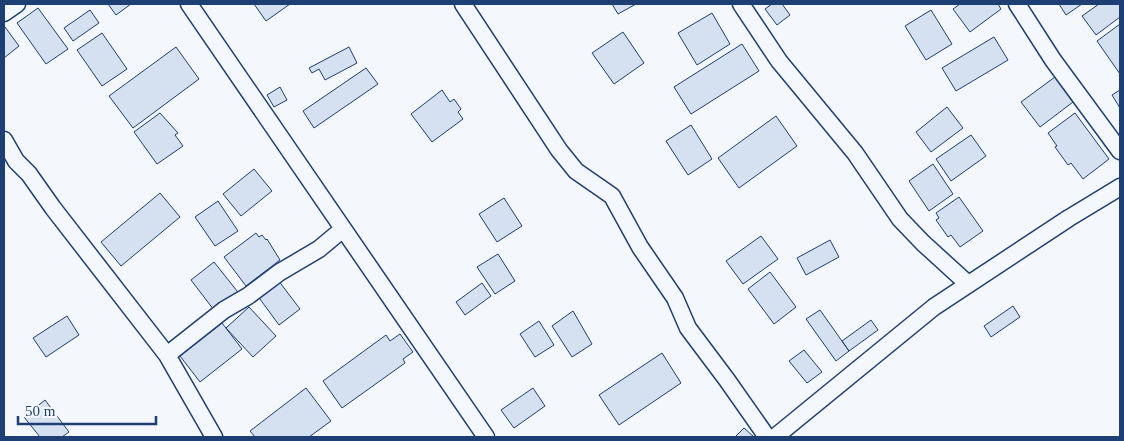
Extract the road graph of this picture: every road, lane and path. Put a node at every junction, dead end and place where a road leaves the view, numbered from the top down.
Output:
1 (17, 4) edge
2 (189, 4) edge
3 (463, 4) edge
4 (742, 4) edge
5 (1017, 4) edge
6 (4, 13) edge
7 (4, 140) edge
8 (1120, 151) edge
9 (1120, 187) edge
10 (343, 229) junction
11 (968, 284) junction
12 (167, 355) junction
13 (214, 437) edge
14 (486, 437) edge
15 (767, 437) edge
16 (774, 437) edge

1 - 6 street
2 - 10 street
3 - 15 street
4 - 11 street
5 - 8 street
7 - 12 street
9 - 11 street
10 - 12 street
10 - 14 street
11 - 16 street
12 - 13 street

